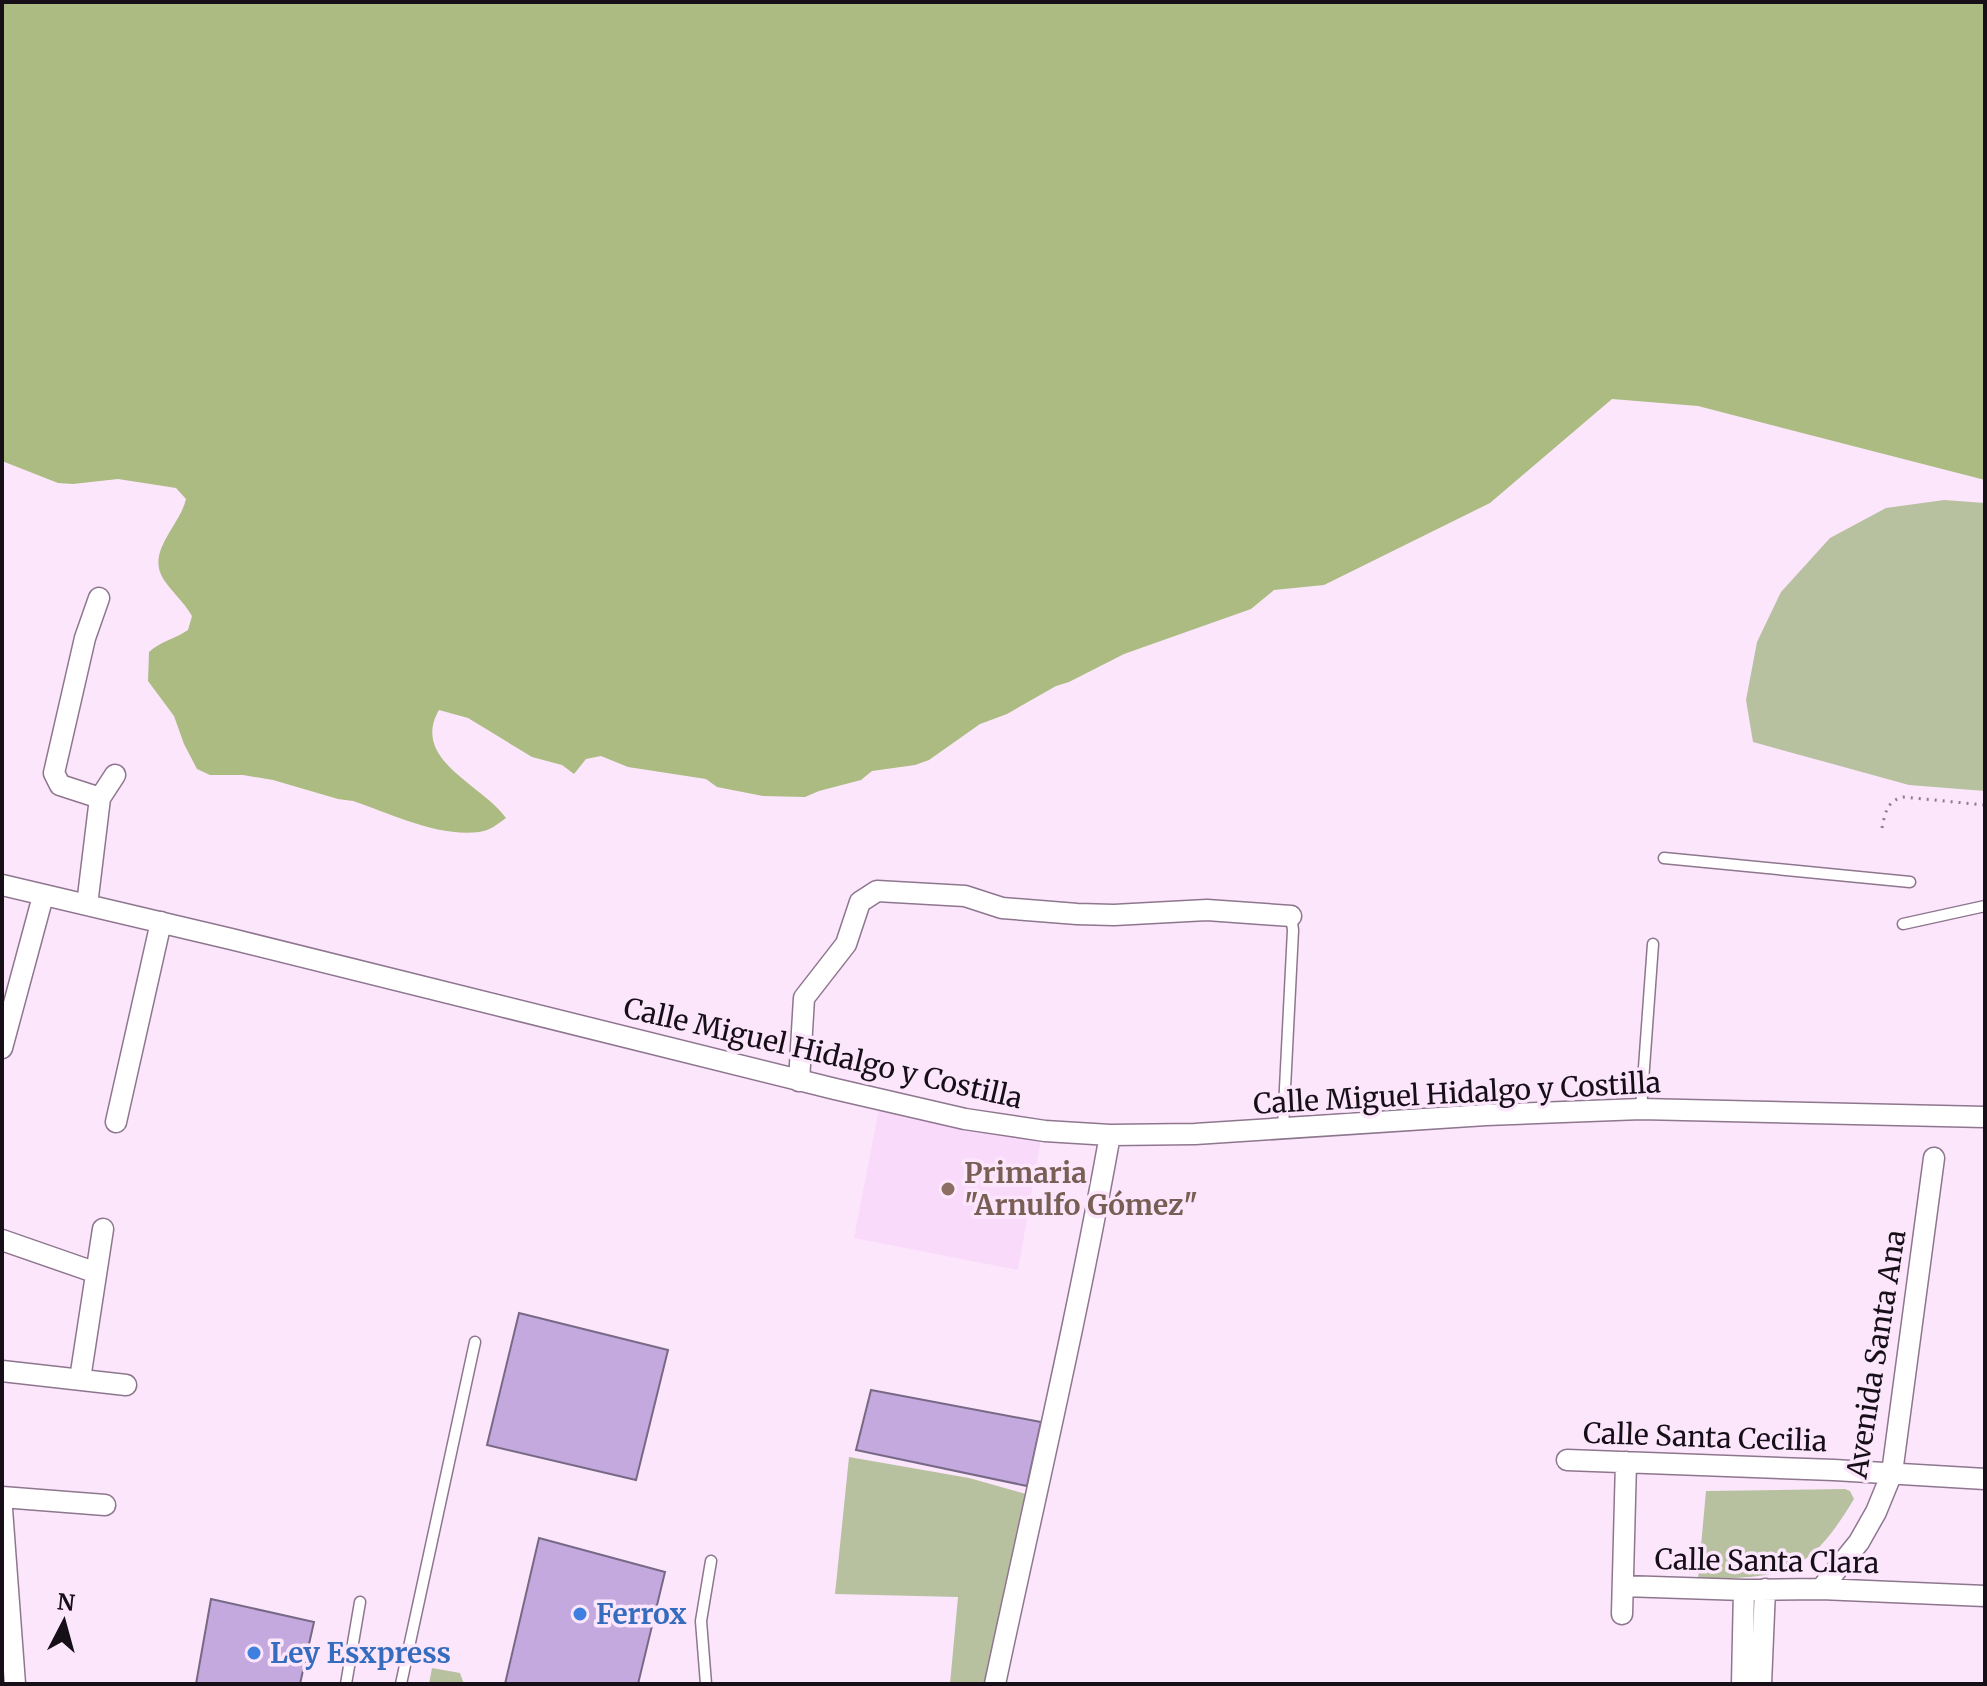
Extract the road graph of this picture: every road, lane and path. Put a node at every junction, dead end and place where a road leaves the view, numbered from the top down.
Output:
1 (99, 598) dead end
2 (115, 775) dead end
3 (100, 798) junction
4 (1985, 805) edge
5 (1882, 828) dead end
6 (1664, 858) dead end
7 (1910, 882) dead end
8 (2, 885) edge
9 (43, 896) junction
10 (87, 905) junction
11 (1985, 906) edge
12 (1291, 916) joint
13 (161, 922) junction
14 (1903, 924) dead end
15 (1653, 944) dead end
16 (2, 1048) edge
17 (799, 1081) junction
18 (1641, 1109) junction
19 (1985, 1117) edge
20 (116, 1122) dead end
21 (1283, 1128) junction
22 (1110, 1135) junction
23 (1934, 1158) dead end
24 (103, 1229) dead end
25 (2, 1240) edge
26 (94, 1272) junction
27 (475, 1342) dead end
28 (2, 1371) edge
29 (80, 1379) junction
30 (126, 1385) dead end
31 (1567, 1460) dead end
32 (1626, 1462) junction
33 (1892, 1473) junction
34 (1985, 1479) edge
35 (2, 1497) edge
36 (105, 1505) dead end
37 (2, 1509) edge
38 (711, 1561) dead end
39 (1623, 1586) junction
40 (1765, 1589) junction
41 (1821, 1589) junction
42 (1744, 1590) junction
43 (1985, 1596) edge
44 (360, 1602) dead end
45 (1622, 1614) dead end
46 (15, 1684) edge
47 (346, 1684) edge
48 (401, 1684) edge
49 (706, 1684) edge
50 (995, 1684) edge
51 (1742, 1684) edge
52 (1761, 1684) edge

1 - 3 street
2 - 3 street
3 - 10 street
4 - 5 path
6 - 7 lane
8 - 9 street, Calle Miguel Hidalgo y Costilla
9 - 10 street, Calle Miguel Hidalgo y Costilla
9 - 16 street
10 - 13 street, Calle Miguel Hidalgo y Costilla
11 - 14 lane
12 - 17 street
12 - 21 lane
13 - 17 street, Calle Miguel Hidalgo y Costilla
13 - 20 street
15 - 18 lane
17 - 22 street, Calle Miguel Hidalgo y Costilla
18 - 19 street, Calle Miguel Hidalgo y Costilla
18 - 21 street, Calle Miguel Hidalgo y Costilla
21 - 22 street, Calle Miguel Hidalgo y Costilla
22 - 50 street
23 - 33 street, Avenida Santa Ana
24 - 26 street
25 - 26 street
26 - 29 street
27 - 48 lane
28 - 29 street
29 - 30 street
31 - 32 street, Calle Santa Cecilia
32 - 33 street, Calle Santa Cecilia
32 - 39 street, Calle Santa Clara
33 - 34 street, Calle Santa Cecilia
33 - 41 street, Avenida Santa Ana
35 - 36 street
37 - 46 street
38 - 49 lane
39 - 42 street, Calle Santa Clara
39 - 45 street
40 - 41 street, Calle Santa Clara
40 - 42 street, Calle Santa Clara
40 - 52 street
41 - 43 street, Calle Santa Clara
42 - 51 street
44 - 47 lane

